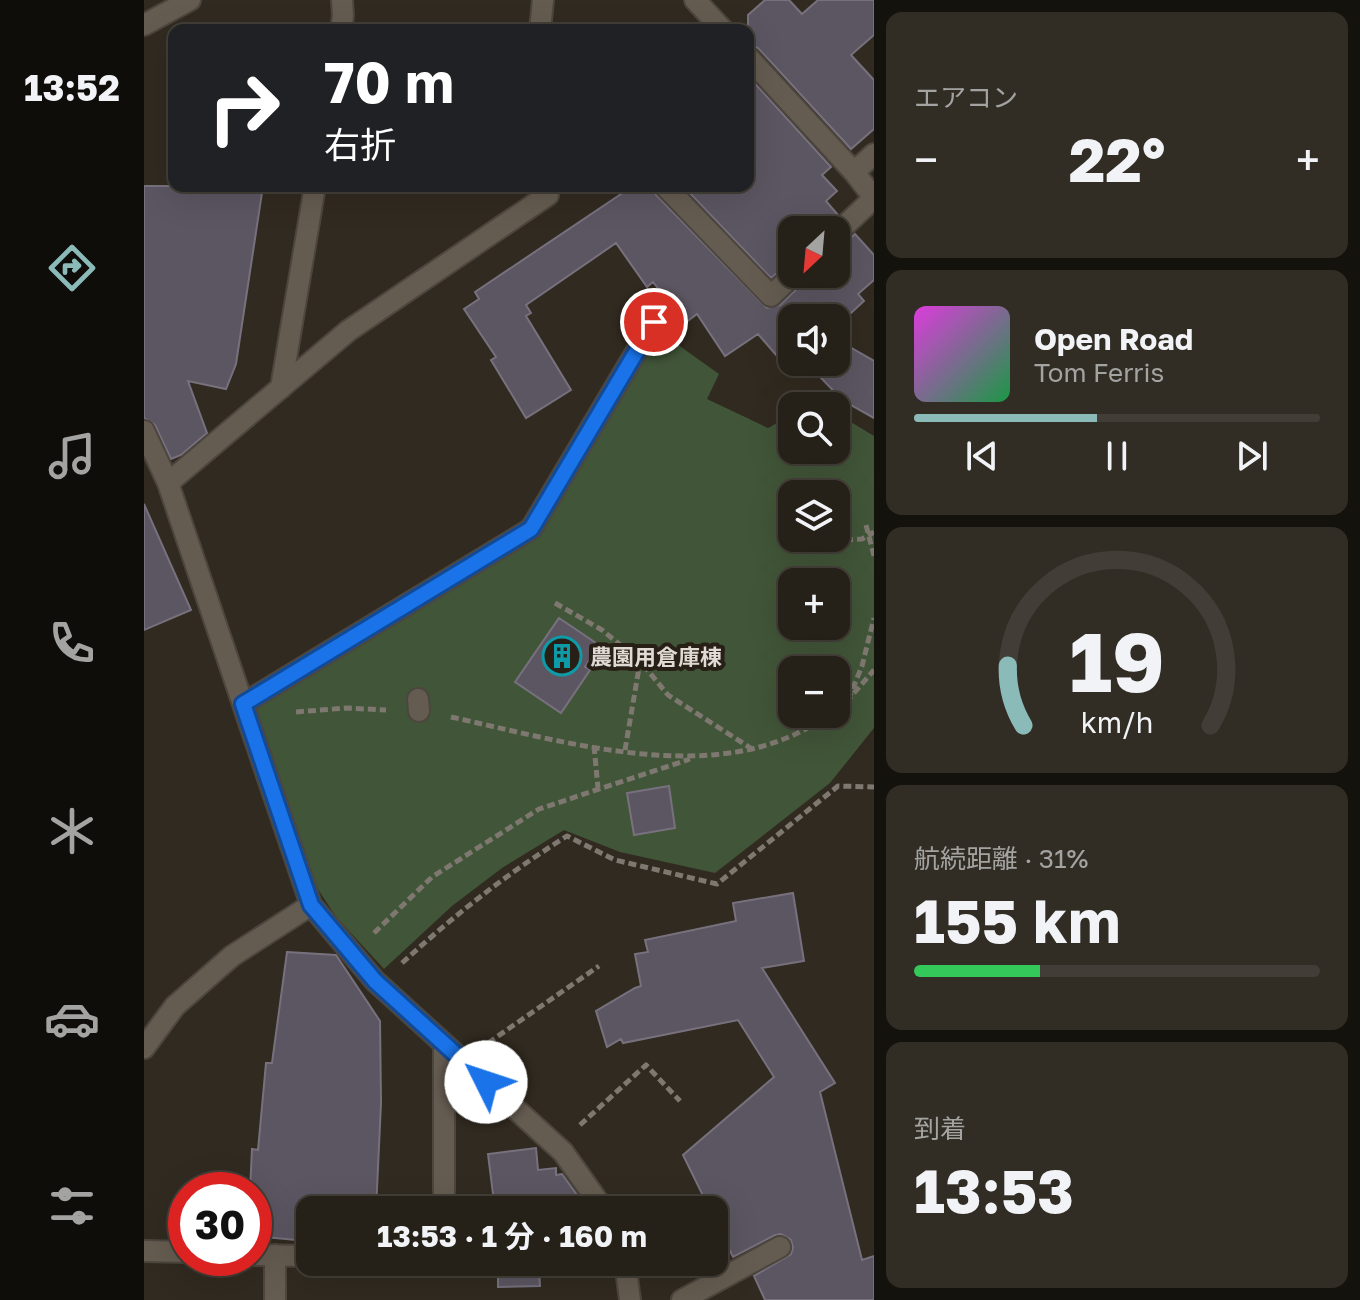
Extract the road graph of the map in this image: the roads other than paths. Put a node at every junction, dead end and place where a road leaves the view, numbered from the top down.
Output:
1 (190, 0) edge
2 (342, 0) edge
3 (543, 0) edge
4 (695, 0) edge
5 (342, 24) edge
6 (541, 24) edge
7 (717, 24) edge
8 (144, 25) edge
9 (754, 64) edge
10 (874, 154) edge
11 (854, 172) junction
12 (314, 192) edge
13 (547, 192) edge
14 (671, 192) edge
15 (850, 221) edge
16 (779, 288) edge
17 (654, 322) dead end
18 (281, 388) junction
19 (144, 431) edge
20 (168, 483) junction
21 (243, 704) junction
22 (311, 905) junction
23 (444, 1046) junction
24 (144, 1048) edge
25 (444, 1196) edge
26 (594, 1196) edge
27 (780, 1247) dead end
28 (144, 1251) edge
29 (168, 1252) edge
30 (272, 1255) edge
31 (296, 1256) edge
32 (269, 1276) edge
33 (627, 1276) edge
34 (275, 1300) edge
35 (630, 1300) edge
36 (682, 1300) edge

1 - 8 street
2 - 5 street
3 - 6 street
4 - 7 street
9 - 11 street
10 - 11 street
11 - 15 street
12 - 18 street
13 - 18 street
14 - 16 street
17 - 21 street
18 - 20 street
19 - 20 street
20 - 21 street
21 - 22 street
22 - 23 street
22 - 24 street
23 - 25 street
23 - 26 street
27 - 36 street
28 - 29 street
30 - 31 street
32 - 34 street
33 - 35 street

